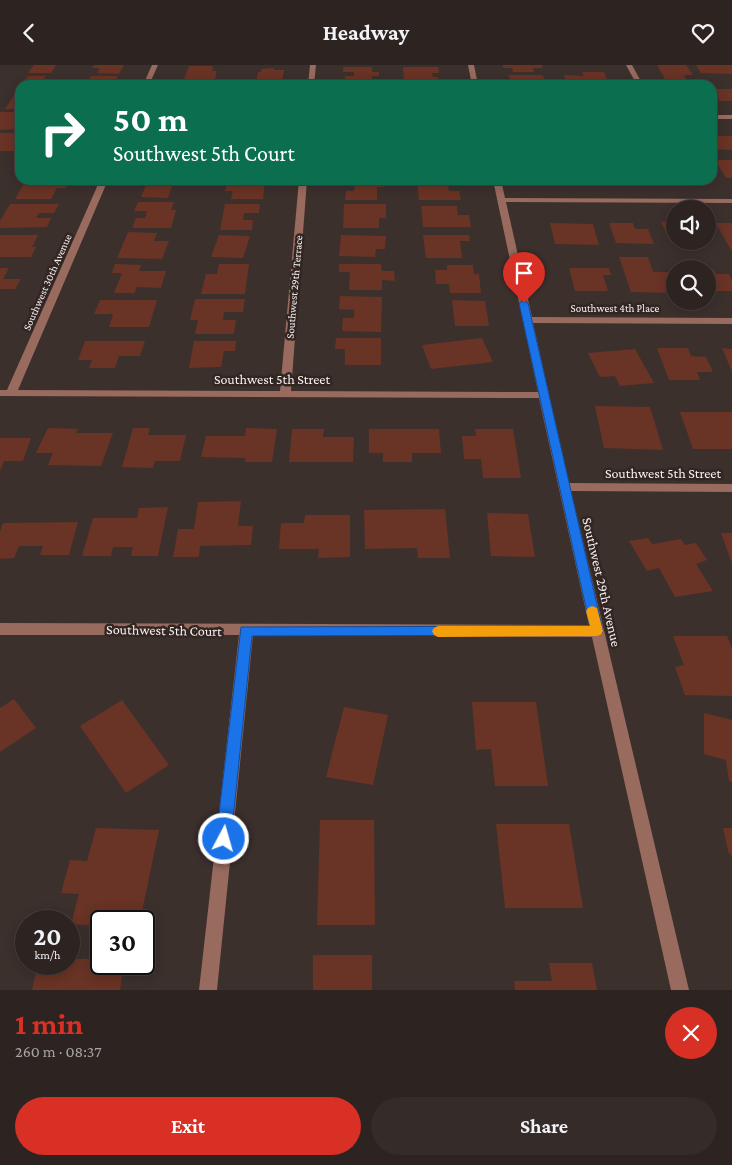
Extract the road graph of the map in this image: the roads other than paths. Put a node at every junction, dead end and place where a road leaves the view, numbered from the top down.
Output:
1 (155, 65) edge
2 (313, 65) edge
3 (471, 65) edge
4 (629, 65) edge
5 (148, 80) edge
6 (312, 80) edge
7 (474, 80) edge
8 (637, 80) edge
9 (717, 117) edge
10 (732, 117) edge
11 (102, 185) edge
12 (303, 185) edge
13 (498, 185) edge
14 (501, 201) junction
15 (732, 201) edge
16 (527, 320) junction
17 (732, 321) edge
18 (5, 393) edge
19 (285, 394) junction
20 (544, 395) junction
21 (564, 487) junction
22 (732, 488) edge
23 (0, 629) edge
24 (246, 631) junction
25 (597, 631) junction
26 (208, 990) edge
27 (680, 990) edge

1 - 5 street
2 - 6 street
3 - 7 street
4 - 8 street
9 - 10 street
11 - 18 street, Southwest 30th Avenue
12 - 19 street, Southwest 29th Terrace
13 - 14 street, Southwest 29th Avenue
14 - 15 street
14 - 16 street, Southwest 29th Avenue
16 - 17 street, Southwest 4th Place
16 - 20 street, Southwest 29th Avenue
18 - 19 street, Southwest 5th Street
19 - 20 street, Southwest 5th Street
20 - 21 street, Southwest 29th Avenue
21 - 22 street, Southwest 5th Street
21 - 25 street, Southwest 29th Avenue
23 - 24 street, Southwest 5th Court
24 - 25 street, Southwest 5th Court
24 - 26 street
25 - 27 street, Southwest 29th Avenue

